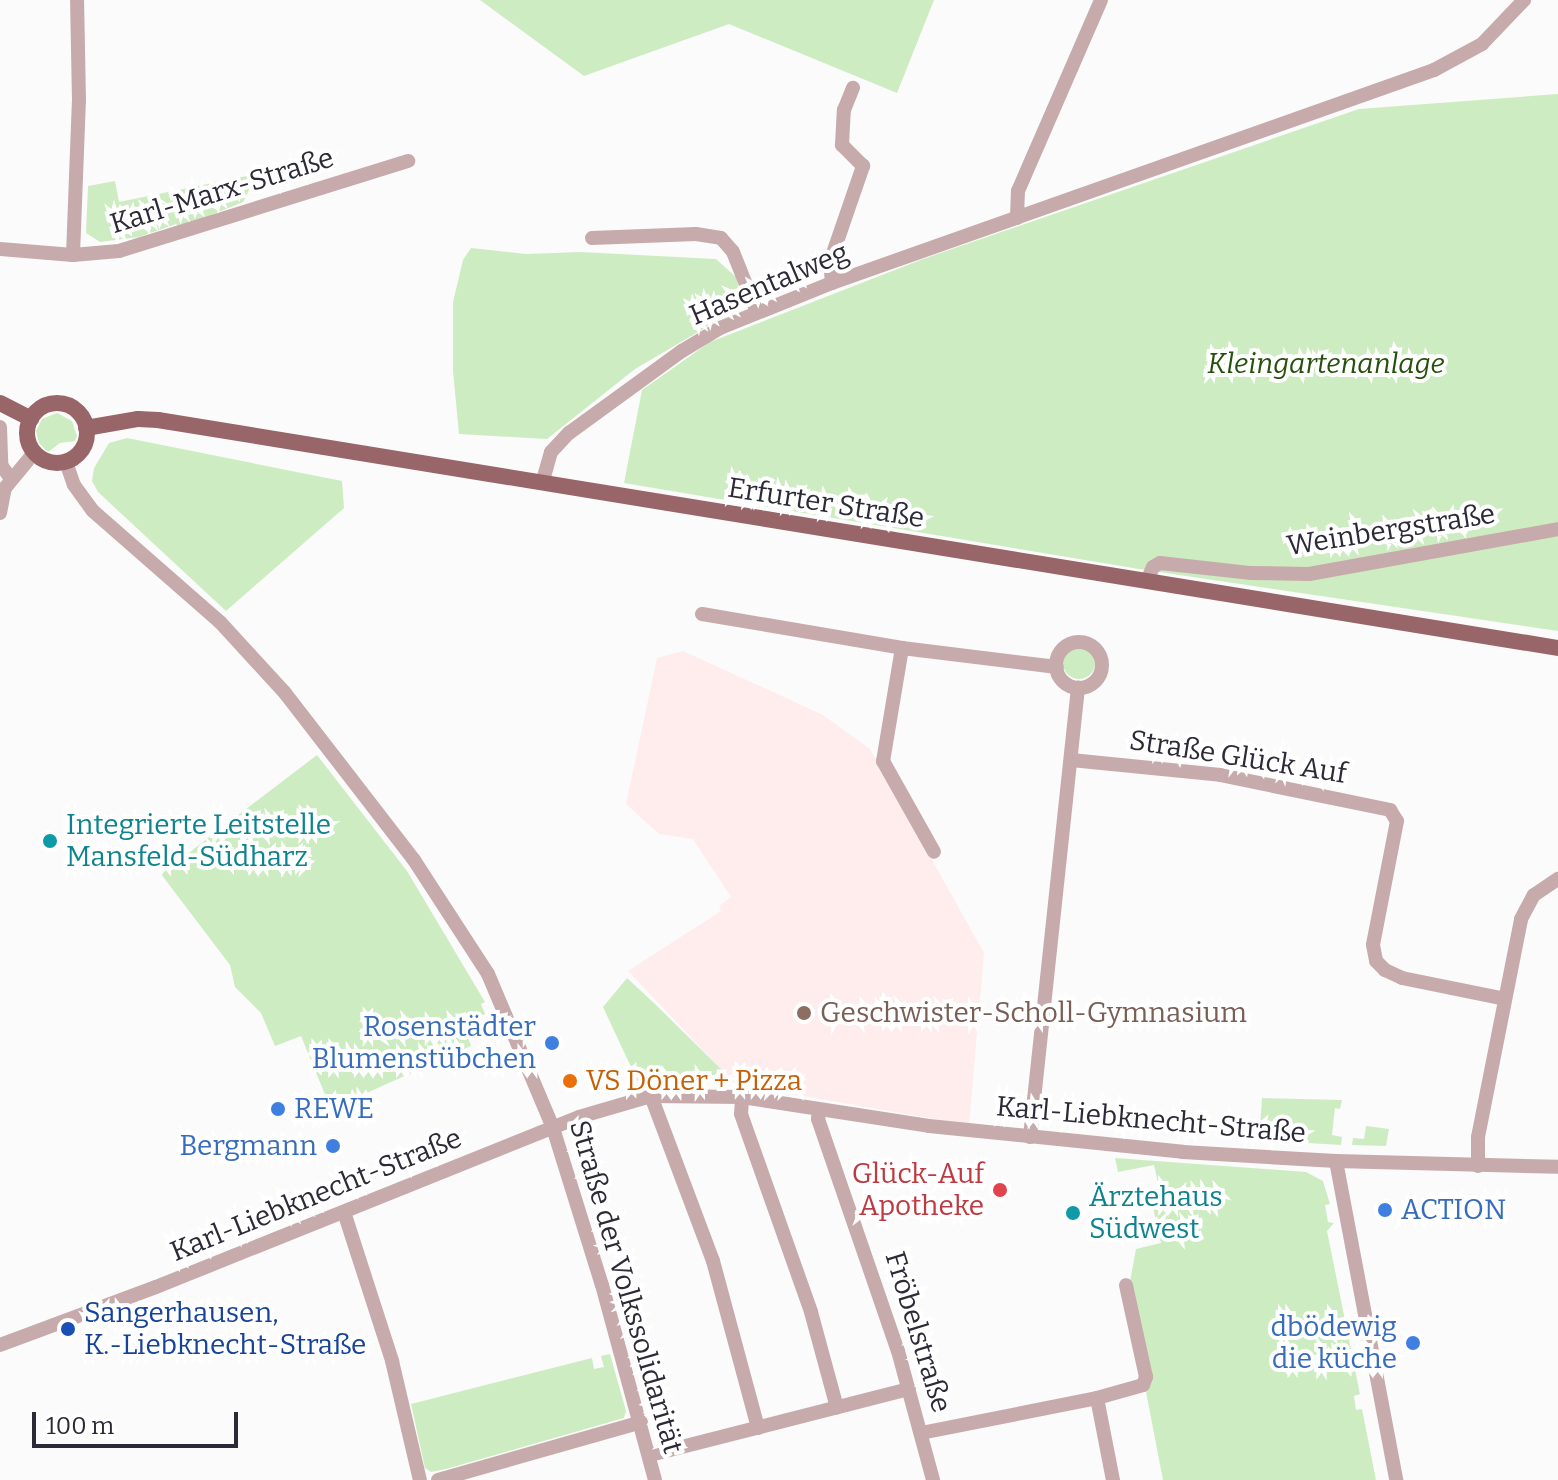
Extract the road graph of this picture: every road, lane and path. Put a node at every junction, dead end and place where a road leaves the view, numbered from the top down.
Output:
1 (77, 0) edge
2 (1101, 0) edge
3 (1524, 0) edge
4 (853, 88) dead end
5 (408, 161) dead end
6 (1017, 218) junction
7 (592, 238) dead end
8 (0, 249) edge
9 (73, 255) junction
10 (832, 283) junction
11 (757, 312) junction
12 (0, 403) edge
13 (31, 419) junction
14 (0, 427) edge
15 (86, 428) junction
16 (34, 453) junction
17 (66, 462) junction
18 (11, 479) junction
19 (543, 480) junction
20 (0, 513) edge
21 (1558, 529) edge
22 (1147, 581) junction
23 (702, 614) dead end
24 (902, 648) junction
25 (1558, 648) edge
26 (1057, 667) junction
27 (1078, 688) junction
28 (1071, 760) junction
29 (934, 852) dead end
30 (1558, 879) edge
31 (1505, 999) junction
32 (651, 1096) junction
33 (742, 1097) junction
34 (819, 1110) junction
35 (553, 1128) junction
36 (1030, 1137) junction
37 (1336, 1161) junction
38 (1478, 1166) junction
39 (1558, 1167) edge
40 (344, 1212) junction
41 (1126, 1285) dead end
42 (0, 1345) edge
43 (909, 1389) junction
44 (1097, 1398) junction
45 (837, 1408) junction
46 (641, 1422) junction
47 (758, 1428) junction
48 (921, 1433) junction
49 (650, 1455) junction
50 (420, 1480) edge
51 (438, 1480) edge
52 (655, 1480) edge
53 (933, 1480) edge
54 (1113, 1480) edge
55 (1396, 1480) edge

1 - 9 street
2 - 6 street
3 - 6 street, Hasentalweg
4 - 10 street
5 - 9 street, Karl-Marx-Straße
6 - 10 street, Hasentalweg
7 - 11 street
8 - 9 street, Karl-Marx-Straße
10 - 11 street, Hasentalweg
11 - 19 street, Hasentalweg
12 - 13 main road
13 - 15 main road
13 - 16 main road
14 - 18 street
15 - 17 main road
15 - 19 main road, Erfurter Straße
16 - 17 main road
16 - 18 street
17 - 35 street, Straße der Volkssolidarität
18 - 20 street
19 - 22 main road, Erfurter Straße
21 - 22 street, Weinbergstraße
22 - 25 main road, Erfurter Straße
23 - 24 street
24 - 26 street
24 - 29 street
26 - 27 street
26 - 27 street
27 - 28 street
28 - 31 street, Straße Glück Auf
28 - 36 street
30 - 31 street
31 - 38 street
32 - 33 street, Karl-Liebknecht-Straße
32 - 35 street, Karl-Liebknecht-Straße
32 - 47 street
33 - 34 street, Karl-Liebknecht-Straße
33 - 45 street
34 - 36 street, Karl-Liebknecht-Straße
34 - 43 street, Fröbelstraße
35 - 40 street, Karl-Liebknecht-Straße
35 - 46 street, Straße der Volkssolidarität
36 - 37 street, Karl-Liebknecht-Straße
37 - 38 street, Karl-Liebknecht-Straße
37 - 55 street
38 - 39 street, Karl-Liebknecht-Straße
40 - 42 street, Karl-Liebknecht-Straße
40 - 50 street
41 - 44 street, Fröbelstraße
43 - 45 street
43 - 48 street, Fröbelstraße
44 - 48 street, Fröbelstraße
44 - 54 street
45 - 47 street
46 - 49 street, Straße der Volkssolidarität
46 - 51 street
47 - 49 street
48 - 53 street, Fröbelstraße
49 - 52 street, Straße der Volkssolidarität

